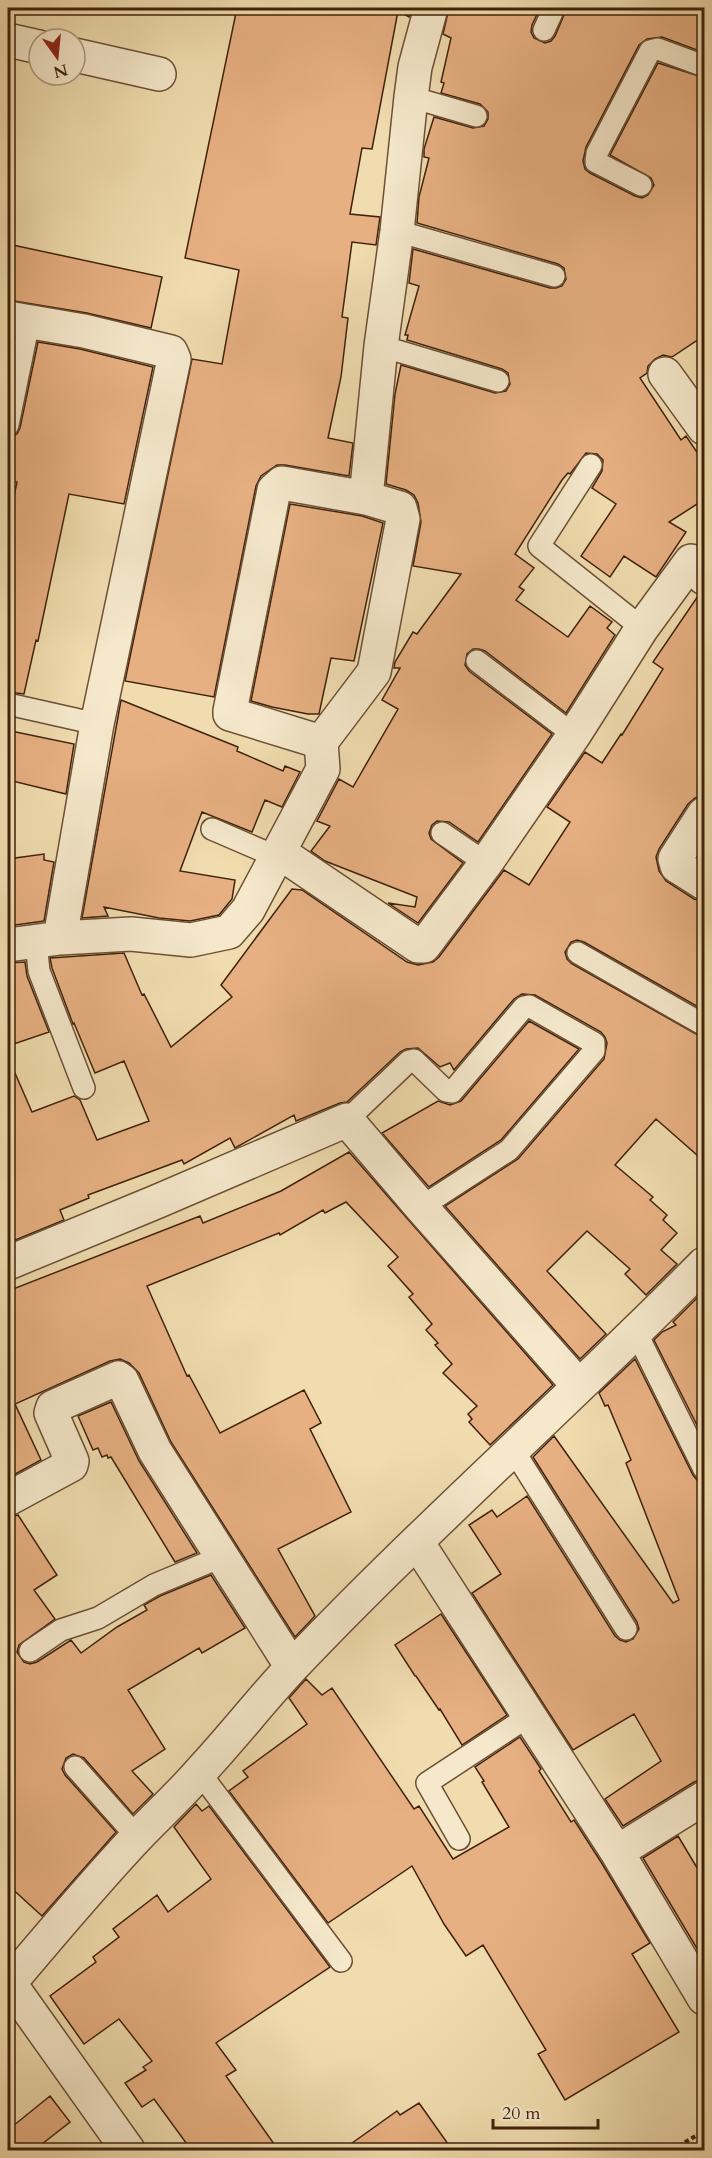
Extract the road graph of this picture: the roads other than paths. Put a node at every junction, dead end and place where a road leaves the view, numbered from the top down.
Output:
1 (431, 8) edge
2 (554, 8) edge
3 (544, 30) dead end
4 (8, 40) edge
5 (27, 44) edge
6 (87, 58) edge
7 (705, 66) edge
8 (159, 74) dead end
9 (411, 97) junction
10 (476, 116) dead end
11 (641, 185) dead end
12 (398, 231) junction
13 (554, 276) dead end
14 (18, 320) edge
15 (381, 346) junction
16 (665, 374) dead end
17 (498, 381) dead end
18 (8, 425) edge
19 (705, 428) edge
20 (591, 465) dead end
21 (366, 498) junction
22 (700, 559) edge
23 (642, 628) junction
24 (477, 661) dead end
25 (8, 705) edge
26 (97, 724) junction
27 (574, 735) junction
28 (321, 742) junction
29 (705, 814) edge
30 (212, 829) dead end
31 (442, 834) dead end
32 (278, 854) junction
33 (486, 863) junction
34 (705, 883) edge
35 (34, 941) edge
36 (578, 953) dead end
37 (705, 1025) edge
38 (84, 1088) dead end
39 (347, 1120) junction
40 (421, 1207) junction
41 (8, 1263) edge
42 (705, 1264) edge
43 (636, 1332) junction
44 (578, 1385) junction
45 (514, 1450) junction
46 (705, 1469) edge
47 (8, 1499) edge
48 (417, 1542) junction
49 (221, 1557) junction
50 (626, 1629) dead end
51 (30, 1651) dead end
52 (292, 1667) junction
53 (529, 1716) junction
54 (75, 1767) dead end
55 (200, 1773) junction
56 (705, 1798) edge
57 (137, 1837) junction
58 (459, 1839) dead end
59 (617, 1852) junction
60 (341, 1961) dead end
61 (8, 1983) edge
62 (705, 1998) edge
63 (128, 2151) edge

1 - 9 street
2 - 3 lane
4 - 5 street
6 - 8 street
7 - 11 lane
9 - 10 lane
9 - 12 street
12 - 13 lane
12 - 15 street
14 - 18 lane
14 - 26 street
15 - 17 lane
15 - 21 street
16 - 19 street
20 - 23 lane
21 - 28 street
21 - 28 street
22 - 23 street
23 - 27 street
24 - 27 lane
25 - 26 lane
26 - 35 street
27 - 33 street
28 - 32 street
29 - 34 street
30 - 32 lane
31 - 33 lane
32 - 33 street
32 - 35 street
35 - 38 lane
36 - 37 lane
39 - 40 street
39 - 40 lane
39 - 41 street
40 - 44 street
42 - 43 street
43 - 44 street
43 - 46 lane
44 - 45 street
45 - 48 street
45 - 50 lane
47 - 49 street
48 - 52 street
48 - 53 street
49 - 51 lane
49 - 52 street
52 - 55 street
53 - 58 lane
53 - 59 street
54 - 57 lane
55 - 57 street
55 - 60 lane
56 - 59 street
57 - 61 street
59 - 62 street
61 - 63 street

